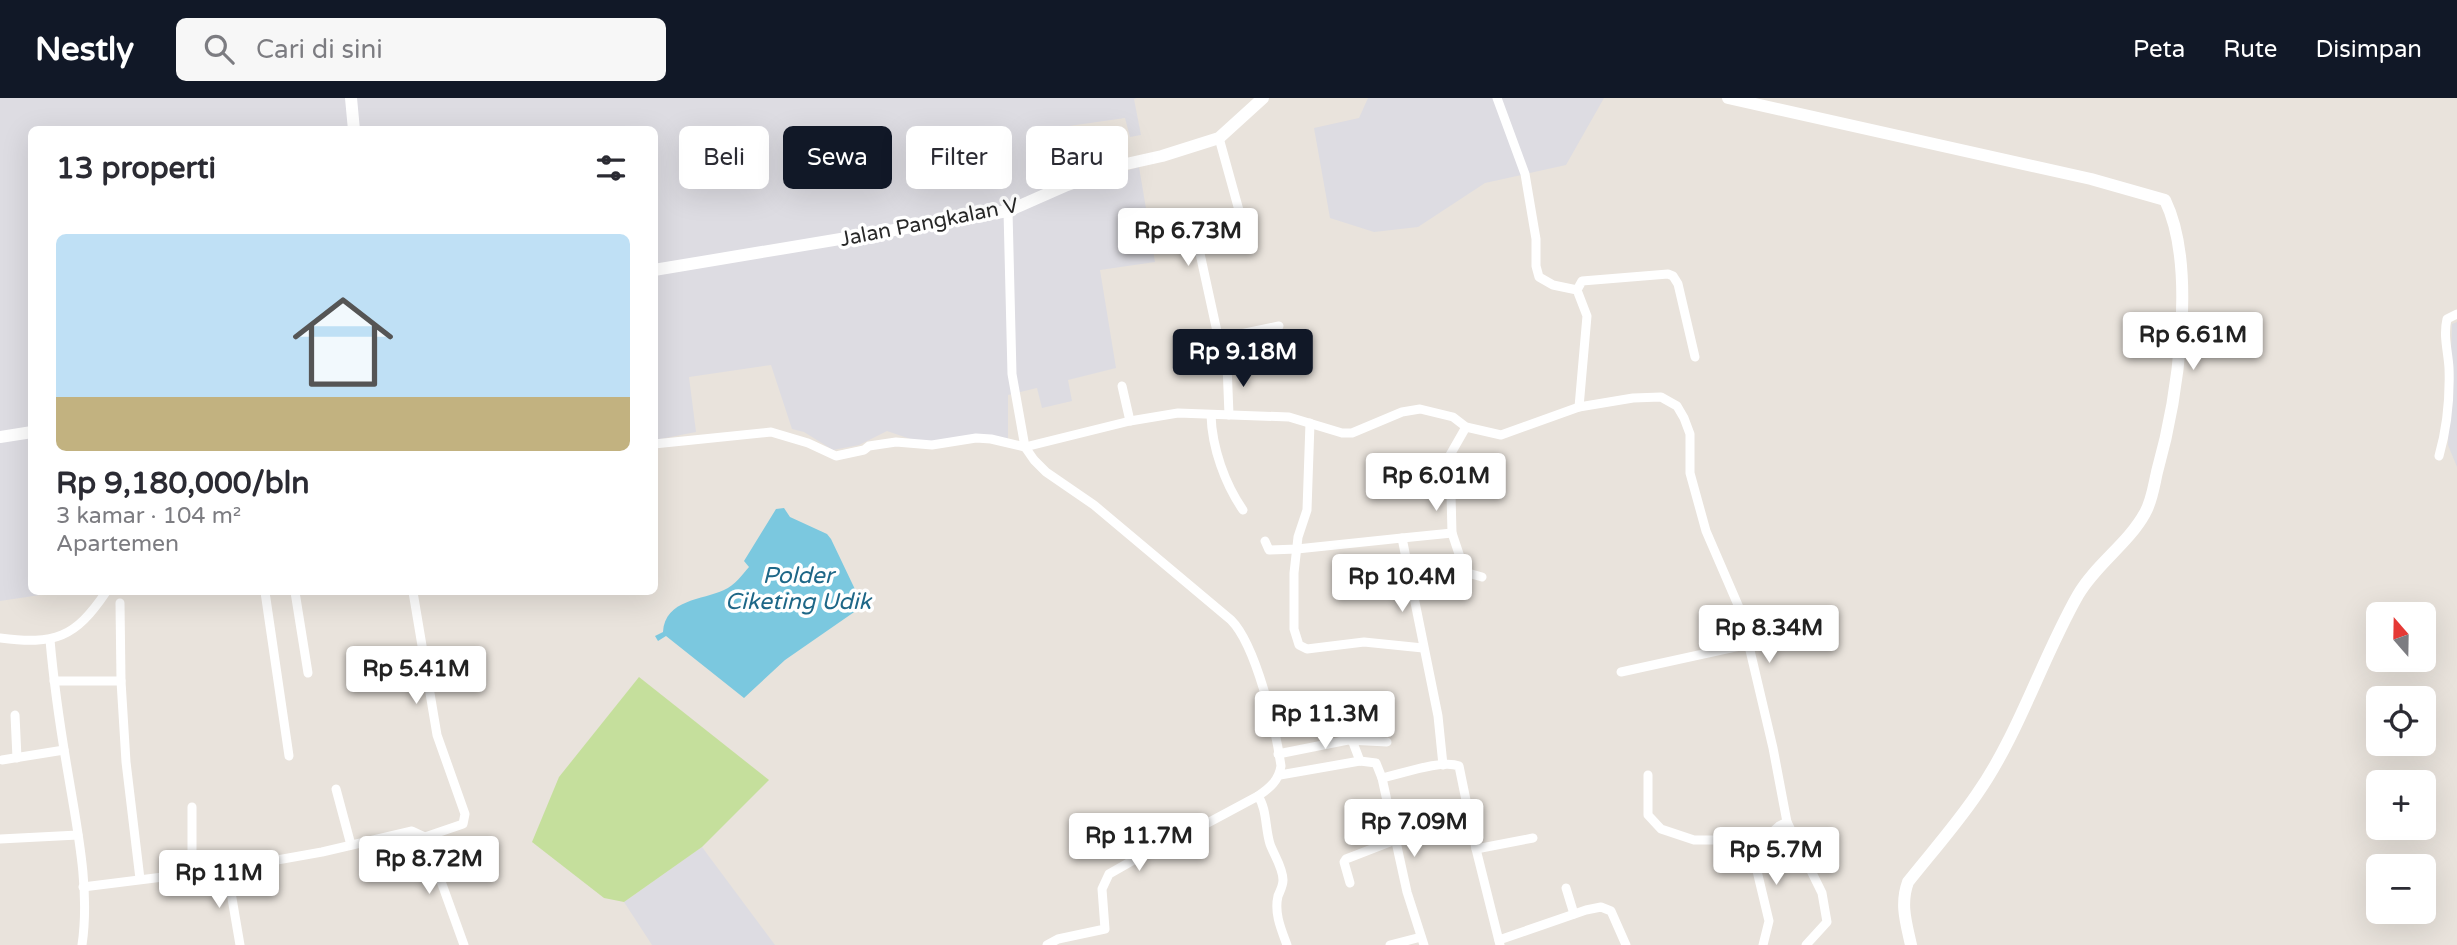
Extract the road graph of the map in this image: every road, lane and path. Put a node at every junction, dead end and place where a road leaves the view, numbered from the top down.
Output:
1 (351, 98) edge
2 (1263, 98) edge
3 (1497, 98) edge
4 (1728, 98) edge
5 (354, 126) edge
6 (1219, 138) junction
7 (1008, 211) junction
8 (658, 269) edge
9 (1577, 290) junction
10 (2457, 314) edge
11 (1279, 326) dead end
12 (1695, 357) dead end
13 (1227, 365) dead end
14 (1122, 386) dead end
15 (1579, 407) junction
16 (1210, 415) junction
17 (1229, 415) junction
18 (1130, 421) junction
19 (1310, 423) junction
20 (1466, 427) junction
21 (28, 433) edge
22 (0, 437) edge
23 (658, 443) edge
24 (1025, 447) junction
25 (2439, 456) dead end
26 (1243, 510) dead end
27 (1452, 533) junction
28 (1402, 538) junction
29 (1265, 541) dead end
30 (1297, 549) junction
31 (1482, 577) dead end
32 (104, 595) edge
33 (265, 595) edge
34 (295, 595) edge
35 (414, 595) edge
36 (120, 603) dead end
37 (0, 638) edge
38 (50, 640) junction
39 (1749, 644) junction
40 (1423, 648) junction
41 (1621, 672) dead end
42 (308, 673) dead end
43 (54, 681) junction
44 (121, 681) junction
45 (15, 715) dead end
46 (1352, 740) junction
47 (1387, 742) dead end
48 (64, 750) junction
49 (1278, 754) junction
50 (289, 756) dead end
51 (17, 758) junction
52 (2, 760) edge
53 (1360, 761) junction
54 (1443, 765) junction
55 (1280, 775) junction
56 (1648, 775) dead end
57 (1382, 778) junction
58 (336, 789) dead end
59 (1258, 796) junction
60 (192, 807) dead end
61 (1787, 822) junction
62 (78, 835) junction
63 (425, 837) junction
64 (1533, 838) dead end
65 (0, 839) edge
66 (1395, 840) junction
67 (351, 845) junction
68 (1476, 849) junction
69 (1752, 850) junction
70 (227, 869) junction
71 (192, 874) junction
72 (141, 879) junction
73 (1350, 883) dead end
74 (83, 887) junction
75 (1566, 888) dead end
76 (1574, 914) junction
77 (1422, 941) edge
78 (1500, 942) edge
79 (82, 945) edge
80 (240, 945) edge
81 (464, 945) edge
82 (1047, 945) edge
83 (1287, 945) edge
84 (1390, 945) edge
85 (1626, 945) edge
86 (1763, 945) edge
87 (1806, 945) edge
88 (1911, 945) edge

1 - 5 street
2 - 6 street, Jalan Pangkalan V
3 - 9 street
4 - 88 street
6 - 7 street, Jalan Pangkalan V
6 - 11 street
7 - 8 street, Jalan Pangkalan V
7 - 24 street
9 - 12 street
9 - 15 street
10 - 25 street
13 - 17 street
14 - 18 street
15 - 20 street
15 - 39 street
16 - 17 street
16 - 18 street
16 - 26 street
17 - 19 street
18 - 24 street
19 - 20 street
19 - 30 street
20 - 27 street
21 - 22 street
23 - 24 street
24 - 49 street
27 - 28 street
27 - 31 street
28 - 30 street
28 - 40 street
29 - 30 street
30 - 40 street
32 - 38 street
33 - 50 street
34 - 42 street
35 - 63 street
36 - 44 street
37 - 38 street
38 - 43 street
39 - 41 street
39 - 61 street
40 - 54 street
43 - 44 street
43 - 48 street
44 - 72 street
45 - 51 street
46 - 47 street
46 - 49 street
46 - 53 street
48 - 51 street
48 - 62 street
49 - 55 street
51 - 52 street
53 - 55 street
53 - 57 street
54 - 57 street
54 - 68 street
55 - 59 street
56 - 69 street
57 - 66 street
58 - 67 street
59 - 82 street
59 - 83 street
60 - 71 street
61 - 69 street
61 - 87 street
62 - 65 street
62 - 74 street
63 - 67 street
63 - 81 street
64 - 68 street
66 - 73 street
66 - 77 street
67 - 70 street
68 - 78 street
69 - 86 street
70 - 71 street
70 - 80 street
71 - 72 street
72 - 74 street
74 - 79 street
75 - 76 street
76 - 78 street
76 - 85 street
77 - 84 street

